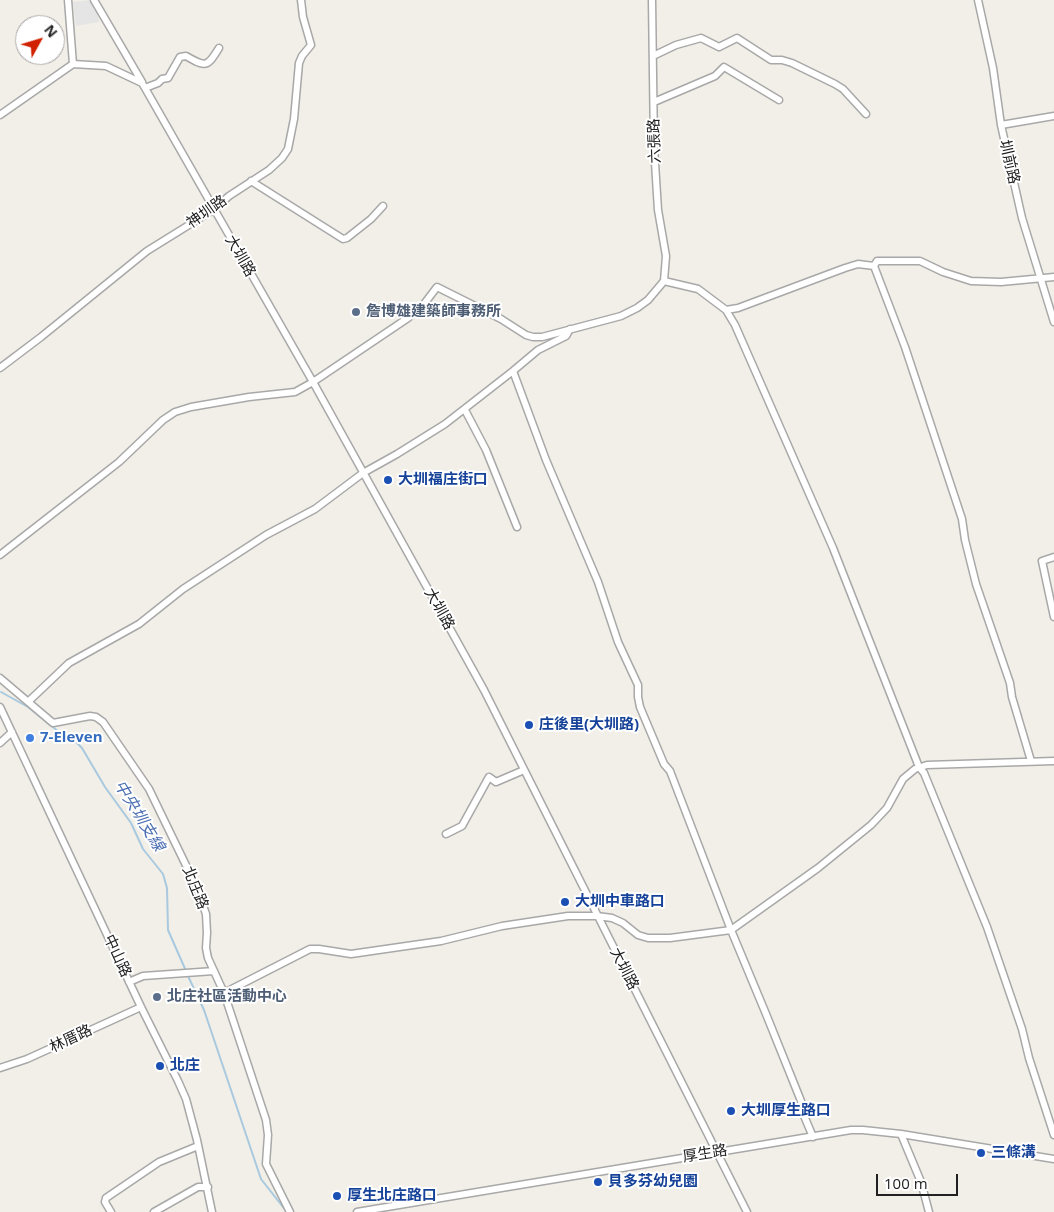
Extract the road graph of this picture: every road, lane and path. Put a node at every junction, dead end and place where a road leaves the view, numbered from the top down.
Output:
1 (68, 0) edge
2 (94, 0) edge
3 (301, 0) edge
4 (652, 0) edge
5 (978, 0) edge
6 (219, 48) dead end
7 (653, 56) junction
8 (73, 64) junction
9 (144, 86) junction
10 (779, 100) dead end
11 (654, 102) junction
12 (866, 114) dead end
13 (0, 115) edge
14 (1054, 116) edge
15 (1001, 125) junction
16 (250, 181) junction
17 (383, 206) dead end
18 (214, 210) junction
19 (874, 266) junction
20 (1054, 277) edge
21 (1040, 278) junction
22 (664, 281) junction
23 (726, 310) junction
24 (1054, 322) edge
25 (570, 329) junction
26 (1, 366) edge
27 (513, 371) junction
28 (312, 382) junction
29 (465, 410) junction
30 (363, 473) junction
31 (517, 527) dead end
32 (0, 555) edge
33 (1054, 557) edge
34 (1052, 600) edge
35 (1054, 617) edge
36 (0, 678) edge
37 (28, 701) junction
38 (0, 707) edge
39 (12, 732) junction
40 (0, 743) edge
41 (1031, 761) junction
42 (1054, 761) edge
43 (920, 767) junction
44 (524, 770) junction
45 (446, 834) dead end
46 (597, 916) junction
47 (731, 930) junction
48 (214, 971) junction
49 (129, 982) junction
50 (224, 993) junction
51 (141, 1007) junction
52 (0, 1068) edge
53 (901, 1134) junction
54 (1054, 1135) edge
55 (813, 1137) junction
56 (198, 1146) junction
57 (717, 1152) junction
58 (1054, 1159) edge
59 (208, 1187) junction
60 (111, 1212) edge
61 (154, 1212) edge
62 (212, 1212) edge
63 (290, 1212) edge
64 (357, 1212) edge
65 (747, 1212) edge
66 (929, 1212) edge

1 - 8 street
2 - 9 street, 大圳路
3 - 16 street, 神圳路
4 - 7 street, 六張路
5 - 15 street, 圳前路
6 - 9 street
7 - 11 street, 六張路
7 - 12 street
8 - 9 street
8 - 13 street
9 - 18 street, 大圳路
10 - 11 street
11 - 22 street, 六張路
14 - 15 street
15 - 21 street, 圳前路
16 - 17 street
16 - 18 street, 神圳路
18 - 26 street, 神圳路
18 - 28 street, 大圳路
19 - 21 street
19 - 23 street
19 - 41 street
20 - 21 street
21 - 24 street, 圳前路
22 - 23 street
22 - 25 street
23 - 43 street
25 - 27 street
25 - 28 street
27 - 29 street
27 - 47 street
28 - 30 street, 大圳路
28 - 32 street
29 - 30 street
29 - 31 street
30 - 37 street
30 - 44 street, 大圳路
33 - 34 street
34 - 35 street
36 - 37 street, 北庄路
37 - 48 street, 北庄路
38 - 39 street, 中山路
39 - 40 street
39 - 49 street, 中山路
41 - 42 street
41 - 43 street
43 - 47 street
43 - 54 street
44 - 45 street
44 - 46 street, 大圳路
46 - 47 street
46 - 50 street
46 - 57 street, 大圳路
47 - 55 street
48 - 49 street
48 - 50 street, 北庄路
49 - 51 street, 中山路
50 - 63 street, 北庄路
51 - 52 street, 林厝路
51 - 56 street, 中山路
53 - 55 street, 厚生路
53 - 58 street, 厚生路
53 - 66 street
55 - 57 street, 厚生路
56 - 59 street, 中山路
56 - 60 street
57 - 64 street, 厚生路
57 - 65 street, 大圳路
59 - 61 street
59 - 62 street, 中山路

